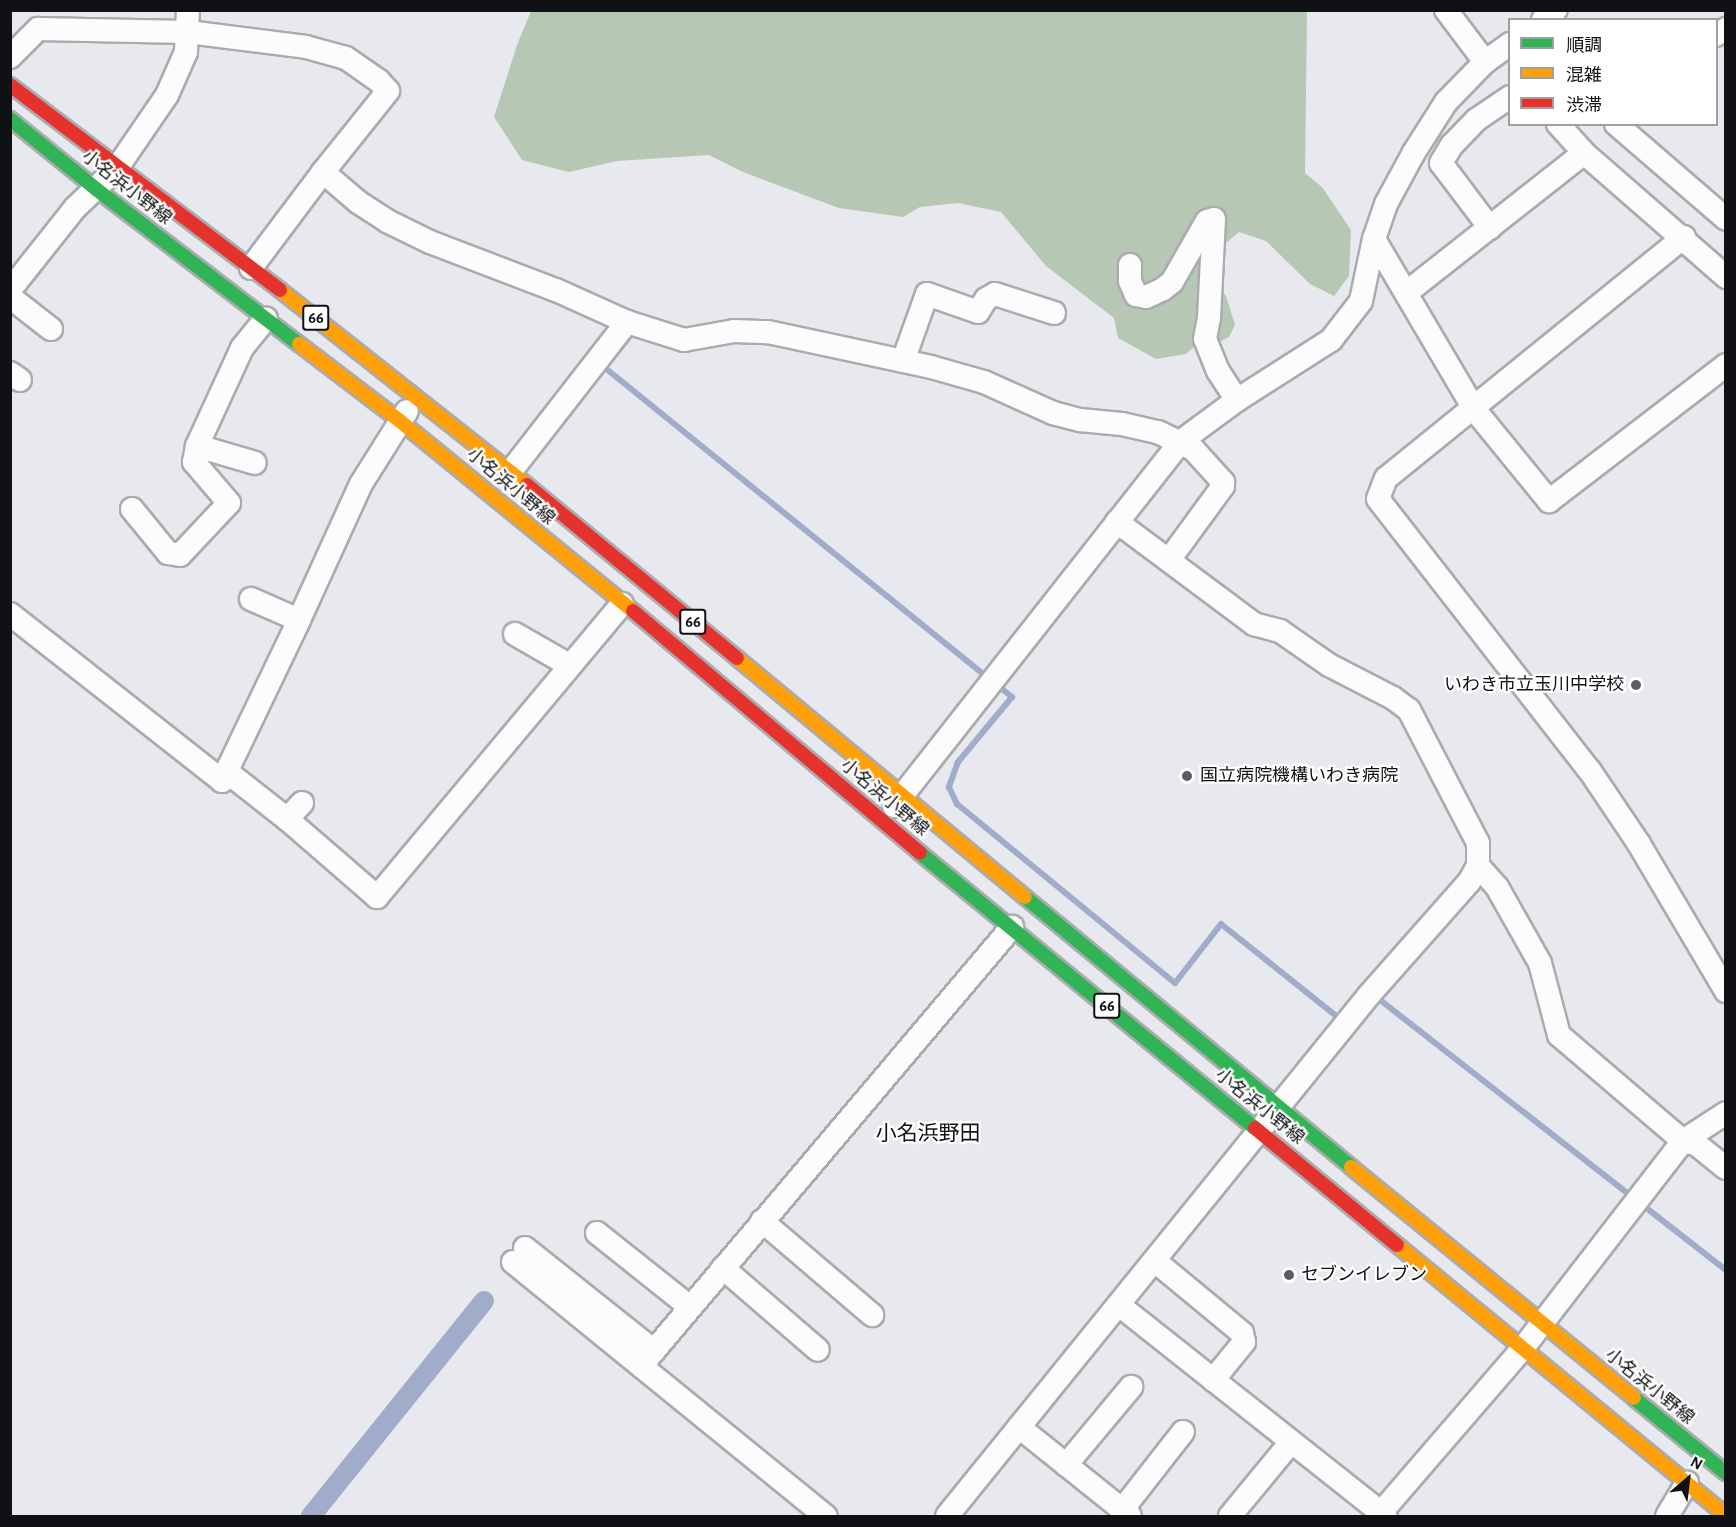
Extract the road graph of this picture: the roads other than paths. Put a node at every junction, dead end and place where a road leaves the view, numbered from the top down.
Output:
1 (1446, 10) edge
2 (188, 21) edge
3 (1508, 45) edge
4 (10, 57) edge
5 (1485, 62) junction
6 (10, 85) edge
7 (1508, 98) edge
8 (10, 119) edge
9 (1560, 126) edge
10 (1618, 126) edge
11 (1584, 153) junction
12 (117, 168) junction
13 (323, 172) junction
14 (96, 189) junction
15 (1725, 219) edge
16 (1490, 228) junction
17 (1684, 237) junction
18 (1374, 239) junction
19 (1130, 265) dead end
20 (251, 268) junction
21 (1725, 277) edge
22 (10, 290) edge
23 (1406, 293) junction
24 (10, 297) edge
25 (1054, 313) dead end
26 (266, 318) junction
27 (627, 322) junction
28 (51, 329) dead end
29 (903, 361) junction
30 (1725, 365) edge
31 (416, 397) junction
32 (1238, 400) junction
33 (1474, 409) junction
34 (400, 421) junction
35 (1180, 442) junction
36 (197, 446) junction
37 (255, 463) dead end
38 (511, 471) junction
39 (132, 509) dead end
40 (1117, 522) junction
41 (1168, 560) junction
42 (251, 600) dead end
43 (622, 604) junction
44 (10, 614) edge
45 (299, 620) junction
46 (515, 634) dead end
47 (569, 665) junction
48 (226, 771) junction
49 (903, 794) junction
50 (882, 822) junction
51 (1478, 866) junction
52 (1012, 927) junction
53 (1725, 991) edge
54 (1279, 1108) junction
55 (1725, 1113) edge
56 (1261, 1132) junction
57 (1683, 1141) junction
58 (1725, 1168) edge
59 (762, 1221) junction
60 (597, 1233) dead end
61 (519, 1255) dead end
62 (1155, 1261) junction
63 (723, 1268) junction
64 (1119, 1305) junction
65 (690, 1307) junction
66 (872, 1315) dead end
67 (1542, 1323) junction
68 (1524, 1348) junction
69 (818, 1350) dead end
70 (648, 1358) junction
71 (1213, 1380) junction
72 (1131, 1387) dead end
73 (1019, 1428) junction
74 (1183, 1432) dead end
75 (1291, 1442) junction
76 (1066, 1465) junction
77 (1725, 1473) edge
78 (1687, 1483) junction
79 (1126, 1513) edge
80 (1381, 1515) edge
81 (1725, 1515) edge
82 (826, 1516) edge
83 (947, 1516) edge
84 (1230, 1516) edge
85 (1667, 1516) edge

1 - 5 street
2 - 4 street
2 - 12 street
2 - 13 street
3 - 5 street
5 - 18 street
6 - 12 main road, 小名浜小野線 / 66
7 - 16 street
8 - 14 main road, 小名浜小野線 / 66
9 - 11 street
10 - 15 street
11 - 16 street
11 - 17 street
12 - 14 street
12 - 20 main road, 小名浜小野線 / 66
13 - 20 street
13 - 27 street
14 - 22 street
14 - 26 main road, 小名浜小野線 / 66
16 - 23 street
17 - 21 street
17 - 33 street
18 - 23 street
18 - 32 street
19 - 32 street
20 - 31 main road, 小名浜小野線 / 66
23 - 33 street
24 - 28 street
25 - 29 street
26 - 34 main road, 小名浜小野線 / 66
26 - 36 street
27 - 29 street
27 - 38 street
29 - 35 street
30 - 33 street
31 - 34 street
31 - 38 main road, 小名浜小野線 / 66
32 - 35 street
33 - 53 street
34 - 43 main road, 小名浜小野線 / 66
34 - 45 street
35 - 40 street
35 - 41 street
36 - 37 street
36 - 39 street
38 - 49 main road, 小名浜小野線 / 66
40 - 41 street
40 - 49 street
41 - 51 street
42 - 45 street
43 - 47 street
43 - 50 main road, 小名浜小野線 / 66
44 - 48 street
45 - 48 street
46 - 47 street
47 - 48 street
49 - 50 street
49 - 54 main road, 小名浜小野線 / 66
50 - 52 main road, 小名浜小野線 / 66
51 - 54 street
51 - 57 street
52 - 56 main road, 小名浜小野線 / 66
52 - 59 street
54 - 56 street
54 - 67 main road, 小名浜小野線 / 66
55 - 57 street
56 - 62 street
56 - 68 main road, 小名浜小野線 / 66
57 - 58 street
57 - 67 street
59 - 63 street
59 - 66 street
60 - 65 street
61 - 70 street
62 - 64 street
62 - 71 street
63 - 65 street
63 - 69 street
64 - 71 street
64 - 73 street
65 - 70 street
67 - 68 street
67 - 77 main road, 小名浜小野線 / 66
68 - 78 main road, 小名浜小野線 / 66
68 - 80 street
70 - 82 street
71 - 75 street
72 - 76 street
73 - 76 street
73 - 83 street
74 - 79 street
75 - 80 street
75 - 84 street
76 - 79 street
78 - 81 main road, 小名浜小野線 / 66
78 - 85 street

